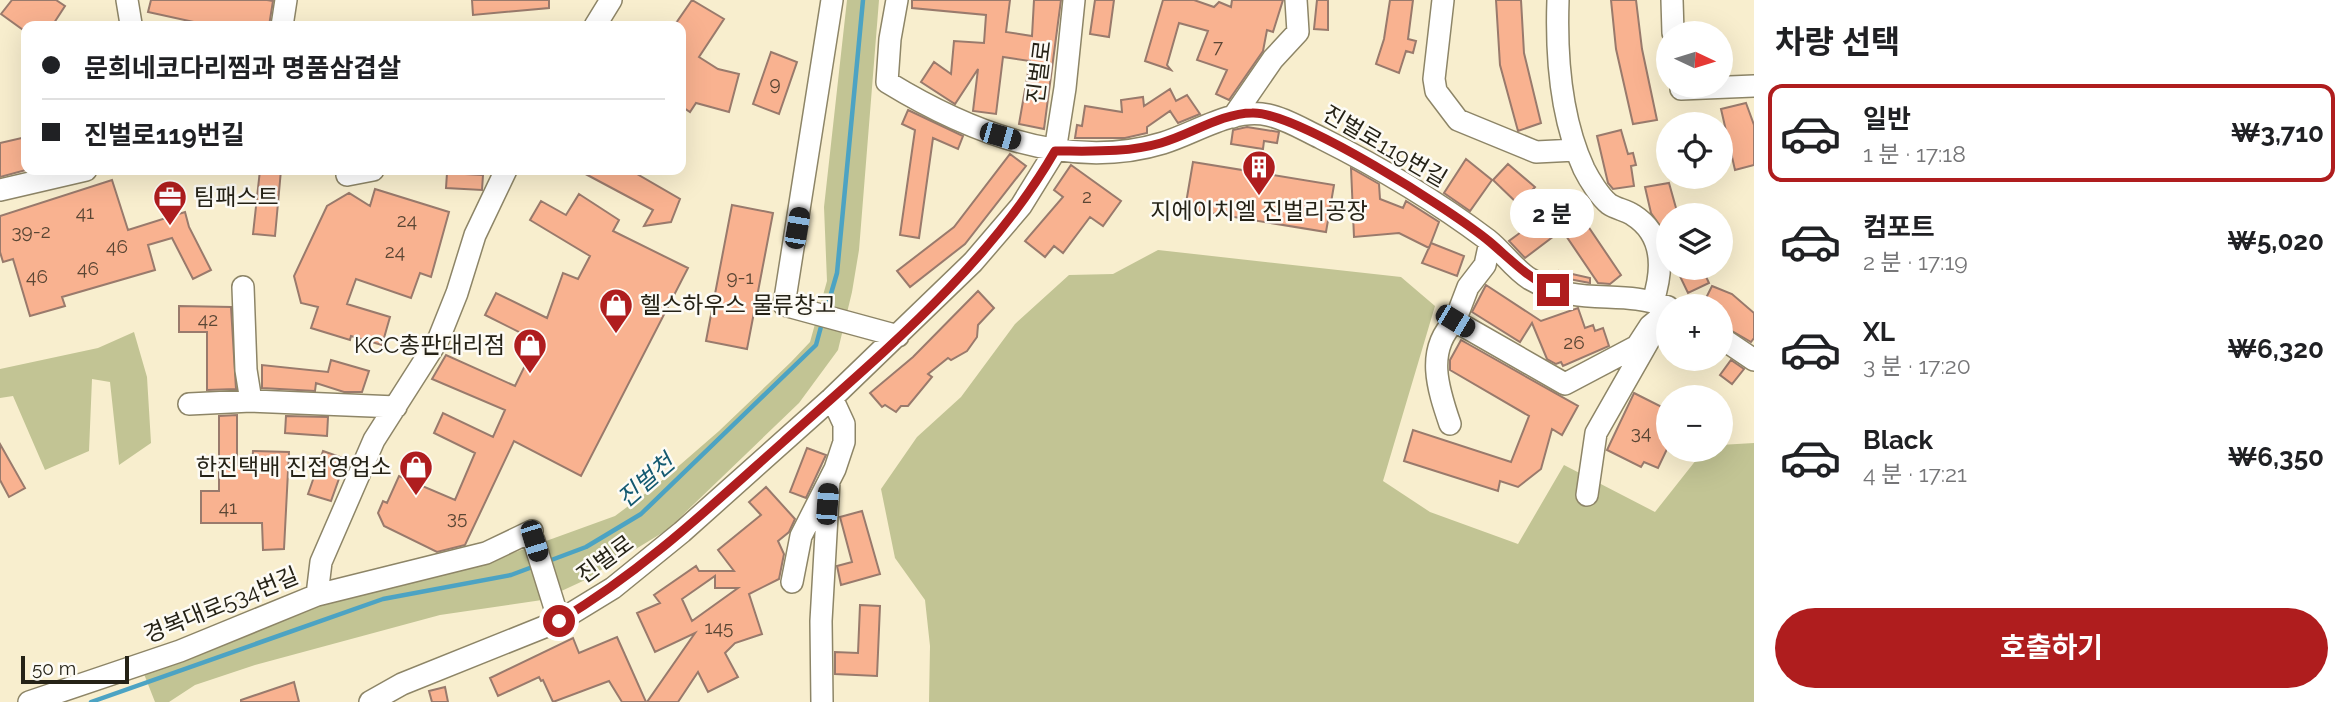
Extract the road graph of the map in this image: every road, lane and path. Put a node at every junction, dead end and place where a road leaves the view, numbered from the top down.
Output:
1 (127, 0) edge
2 (286, 0) edge
3 (611, 0) edge
4 (832, 0) edge
5 (897, 0) edge
6 (1074, 0) edge
7 (1296, 0) edge
8 (1443, 0) edge
9 (1559, 0) edge
10 (1672, 0) edge
11 (130, 21) edge
12 (283, 21) edge
13 (598, 21) edge
14 (1673, 21) edge
15 (1754, 86) edge
16 (1733, 88) edge
17 (1233, 117) junction
18 (1576, 150) junction
19 (1055, 151) junction
20 (64, 175) edge
21 (504, 175) edge
22 (0, 190) edge
23 (1490, 242) junction
24 (243, 286) dead end
25 (1663, 294) edge
26 (1656, 305) edge
27 (1656, 318) edge
28 (1455, 321) junction
29 (1656, 323) edge
30 (898, 336) junction
31 (1733, 346) edge
32 (1754, 360) edge
33 (832, 398) junction
34 (251, 401) junction
35 (188, 404) dead end
36 (396, 407) junction
37 (1450, 424) dead end
38 (829, 481) junction
39 (1587, 495) dead end
40 (792, 582) dead end
41 (317, 595) junction
42 (556, 611) junction
43 (29, 702) edge
44 (370, 702) edge
45 (822, 702) edge

1 - 11 street
2 - 12 street
3 - 13 street
4 - 30 street
5 - 19 street, 진벌로119번길
6 - 19 street, 진벌로
7 - 17 street
8 - 18 street
9 - 18 street
10 - 14 street
15 - 16 street
17 - 19 street, 진벌로119번길
17 - 23 street, 진벌로119번길
18 - 25 street
19 - 30 street, 진벌로
20 - 22 street
21 - 36 street, 경복대로534번길
23 - 26 street, 진벌로119번길
23 - 28 street
24 - 34 street
27 - 28 street
28 - 37 street
29 - 39 street
30 - 33 street, 진벌로
31 - 32 street
33 - 38 street
33 - 42 street, 진벌로
34 - 35 street
34 - 36 street
36 - 41 street, 경복대로534번길
38 - 40 street
38 - 45 street
41 - 42 street
41 - 43 street, 경복대로534번길
42 - 44 street, 진벌로

